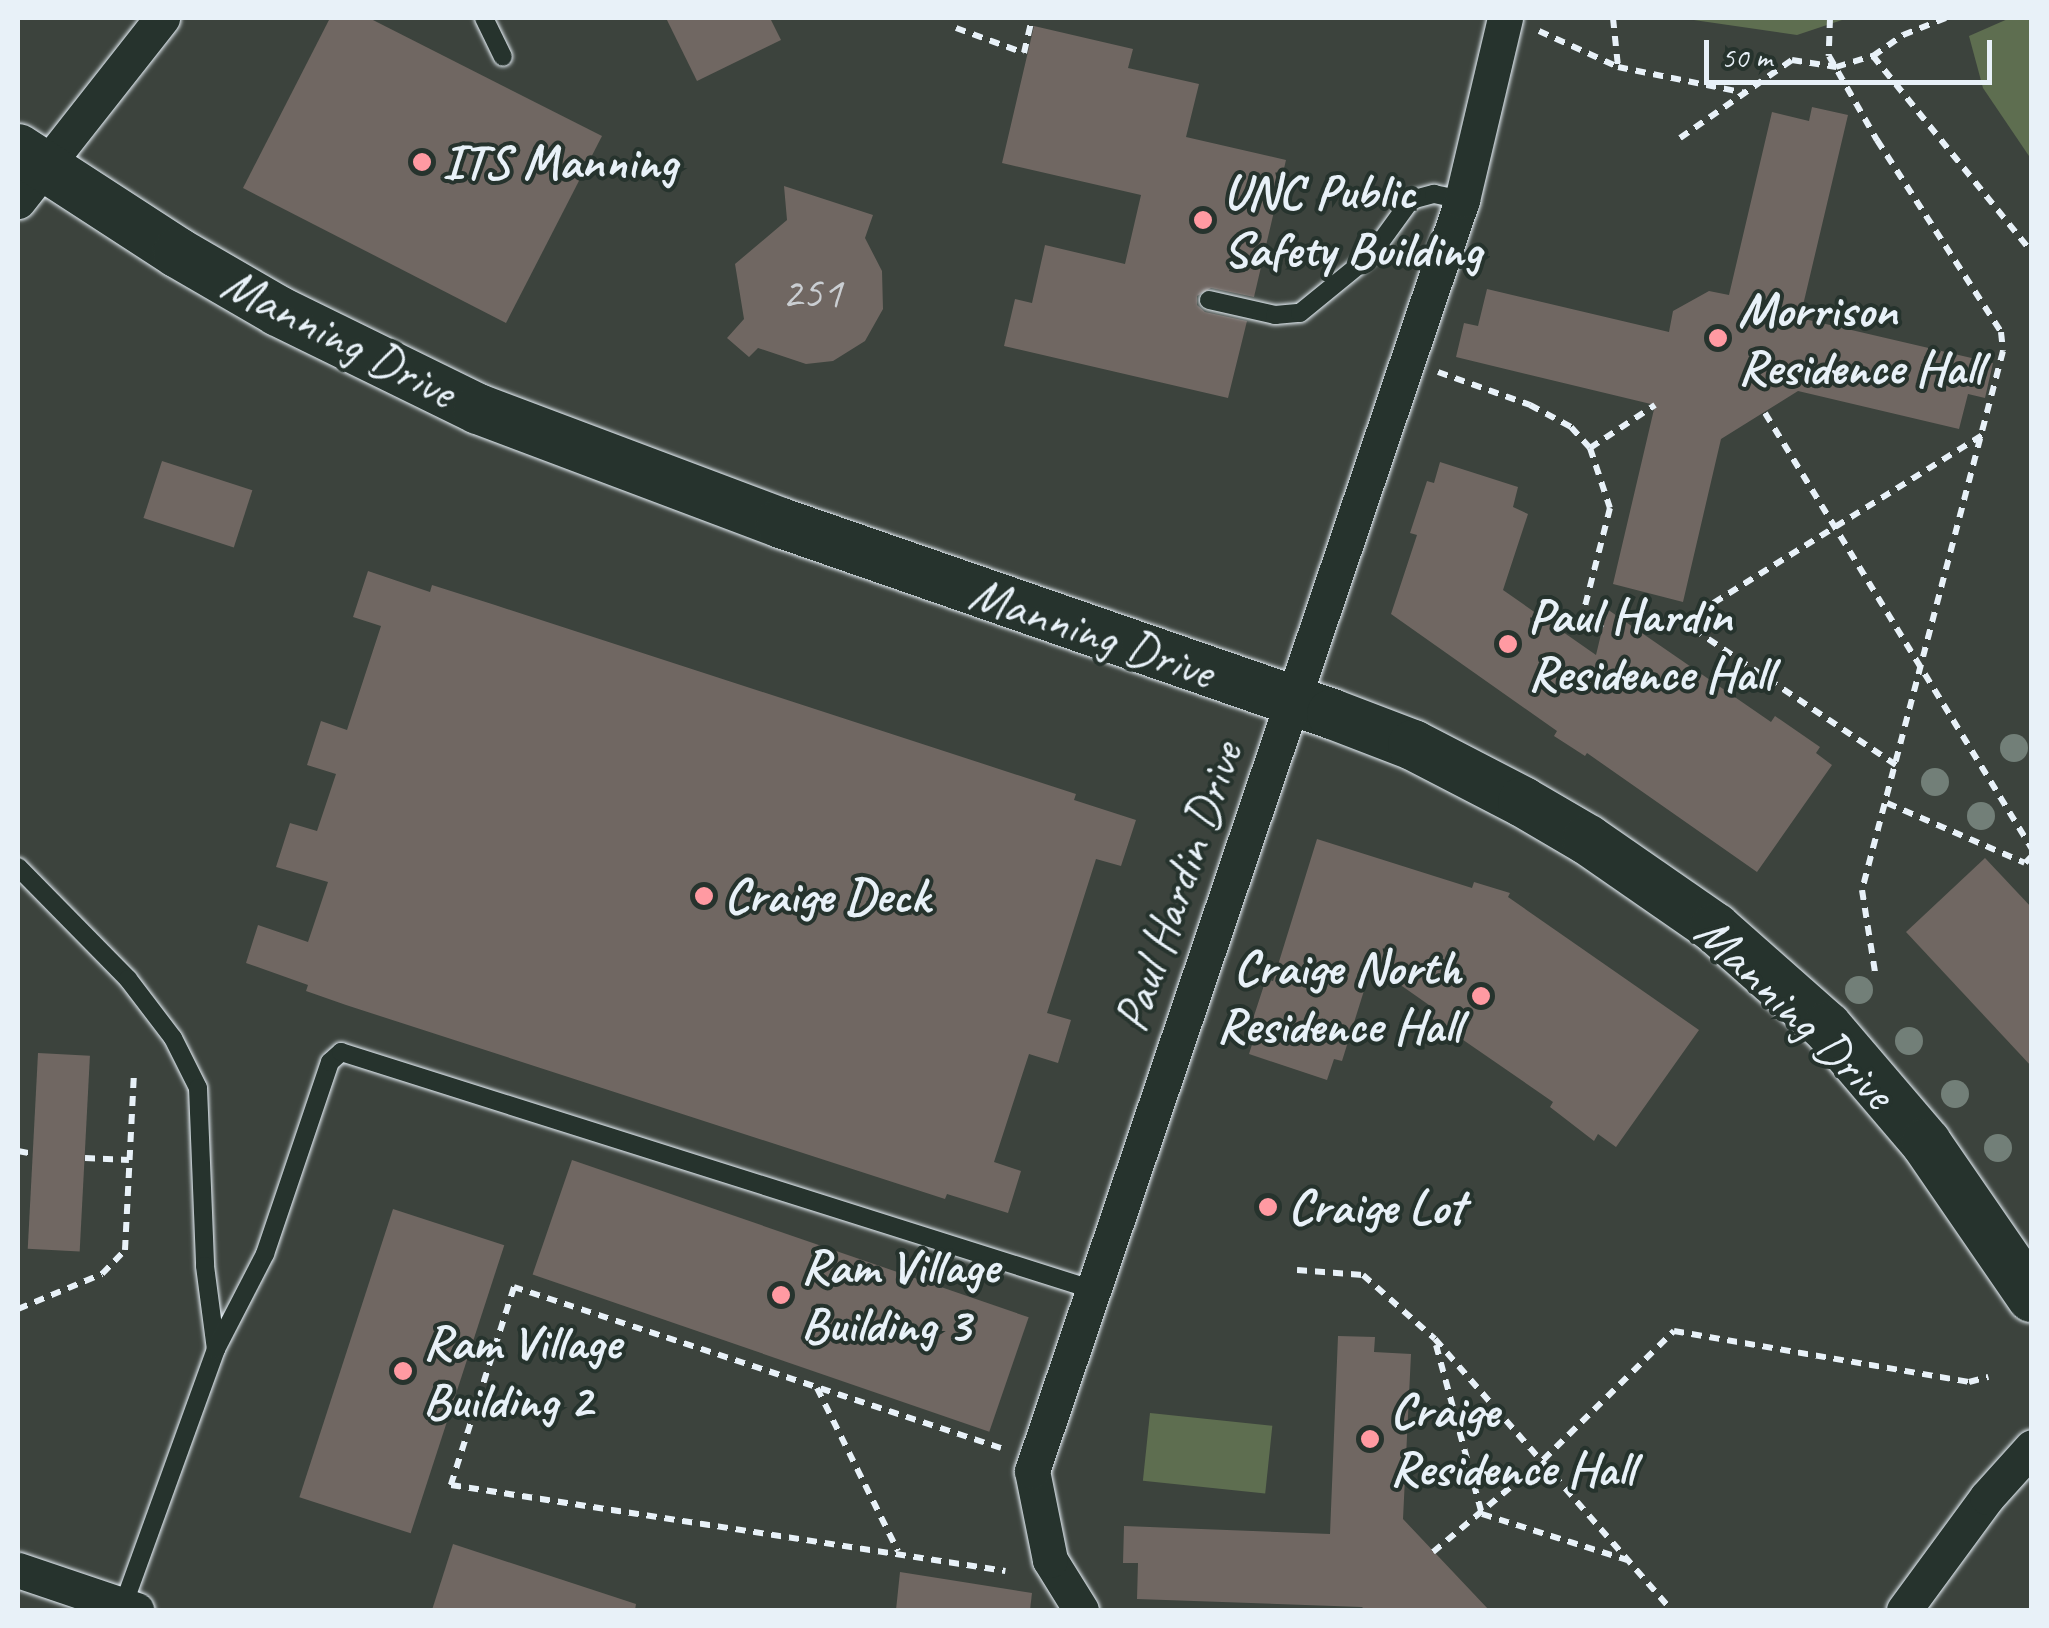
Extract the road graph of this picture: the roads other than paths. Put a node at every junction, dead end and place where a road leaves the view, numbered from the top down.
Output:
1 (162, 18) edge
2 (484, 18) edge
3 (1505, 18) edge
4 (503, 57) dead end
5 (26, 172) edge
6 (1462, 200) junction
7 (1209, 300) dead end
8 (1294, 700) junction
9 (18, 867) edge
10 (1094, 1290) junction
11 (2032, 1297) edge
12 (216, 1350) junction
13 (2032, 1447) edge
14 (18, 1570) edge
15 (130, 1608) edge
16 (1080, 1610) edge
17 (1904, 1610) edge

1 - 5 street
2 - 4 lane
3 - 6 street, Paul Hardin Drive
5 - 8 street, Manning Drive
6 - 7 lane
6 - 8 street, Paul Hardin Drive
8 - 10 street, Paul Hardin Drive
8 - 11 street, Manning Drive
9 - 12 lane
10 - 12 lane
10 - 16 street, Paul Hardin Drive
12 - 15 lane
13 - 17 street
14 - 15 street

